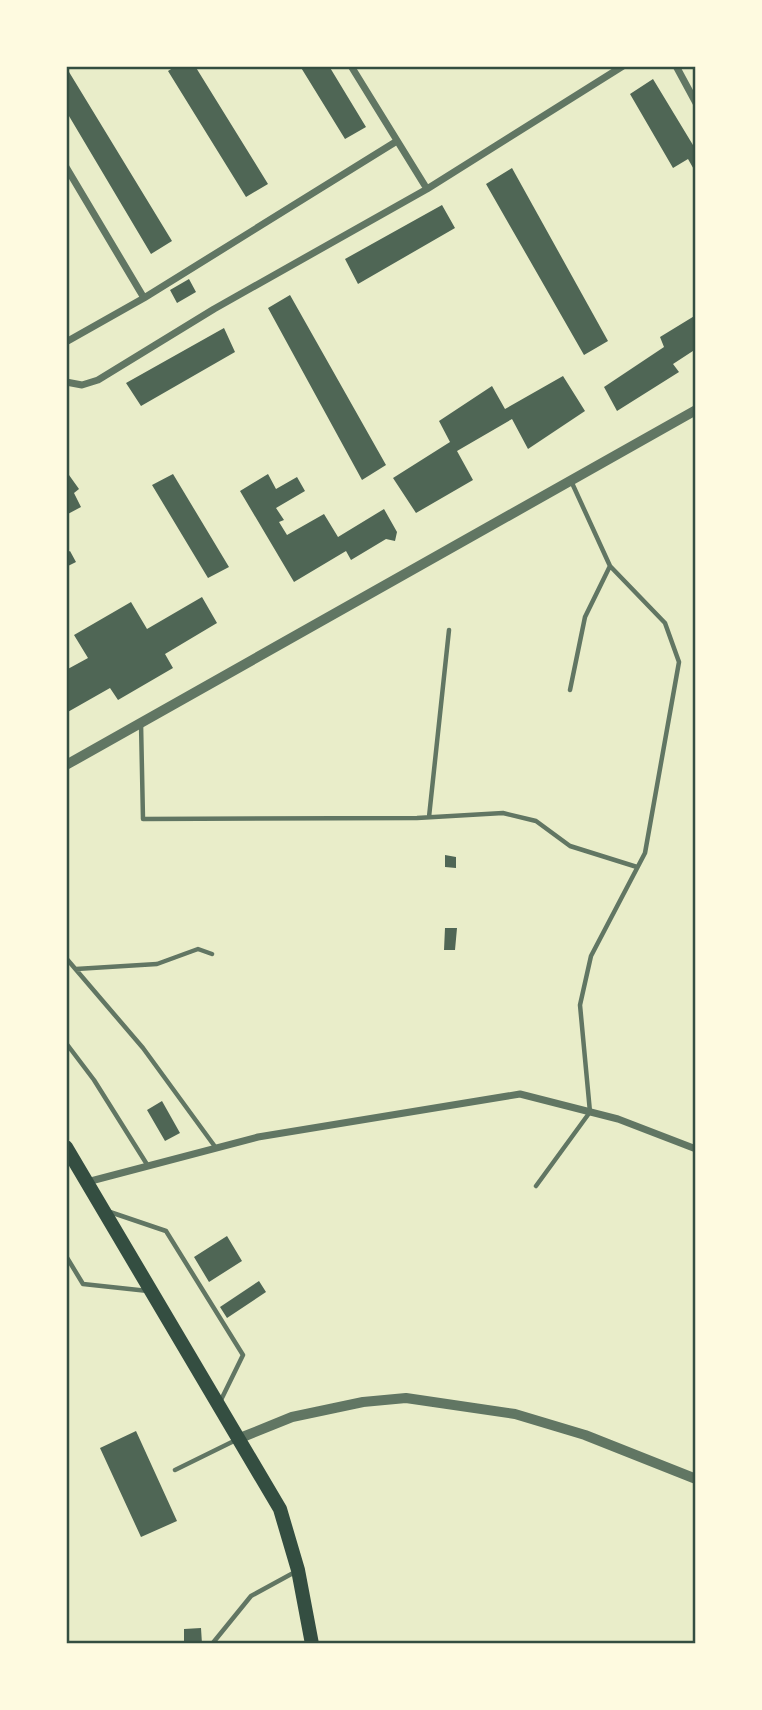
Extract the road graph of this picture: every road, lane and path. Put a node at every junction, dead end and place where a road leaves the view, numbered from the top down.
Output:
1 (351, 66) edge
2 (623, 66) edge
3 (676, 66) edge
4 (695, 103) edge
5 (397, 141) junction
6 (66, 167) edge
7 (427, 189) junction
8 (144, 298) junction
9 (66, 342) edge
10 (66, 382) edge
11 (695, 410) edge
12 (570, 479) junction
13 (610, 566) junction
14 (449, 630) dead end
15 (570, 691) dead end
16 (141, 722) junction
17 (66, 765) edge
18 (429, 817) junction
19 (637, 867) junction
20 (212, 954) dead end
21 (66, 958) edge
22 (76, 969) junction
23 (66, 1044) edge
24 (590, 1112) junction
25 (66, 1147) edge
26 (216, 1148) junction
27 (695, 1149) edge
28 (148, 1166) junction
29 (87, 1182) junction
30 (536, 1186) dead end
31 (103, 1210) junction
32 (66, 1256) edge
33 (152, 1291) junction
34 (219, 1403) junction
35 (240, 1438) junction
36 (175, 1469) dead end
37 (695, 1479) edge
38 (298, 1570) junction
39 (212, 1643) edge
40 (312, 1643) edge

1 - 5 street
2 - 7 street
3 - 4 street
5 - 7 street
5 - 8 street
6 - 8 street
7 - 10 street
8 - 9 street
11 - 12 street
12 - 13 lane
12 - 16 street
13 - 15 lane
13 - 19 lane
14 - 18 lane
16 - 17 street
16 - 18 lane
18 - 19 lane
19 - 24 lane
20 - 22 lane
21 - 22 lane
22 - 26 lane
23 - 28 lane
24 - 26 street
24 - 27 street
24 - 30 lane
25 - 29 highway
26 - 28 street
28 - 29 street
29 - 31 highway
31 - 33 highway
31 - 34 lane
32 - 33 lane
33 - 34 highway
34 - 35 highway
35 - 36 lane
35 - 37 street
35 - 38 highway
38 - 39 lane
38 - 40 highway

